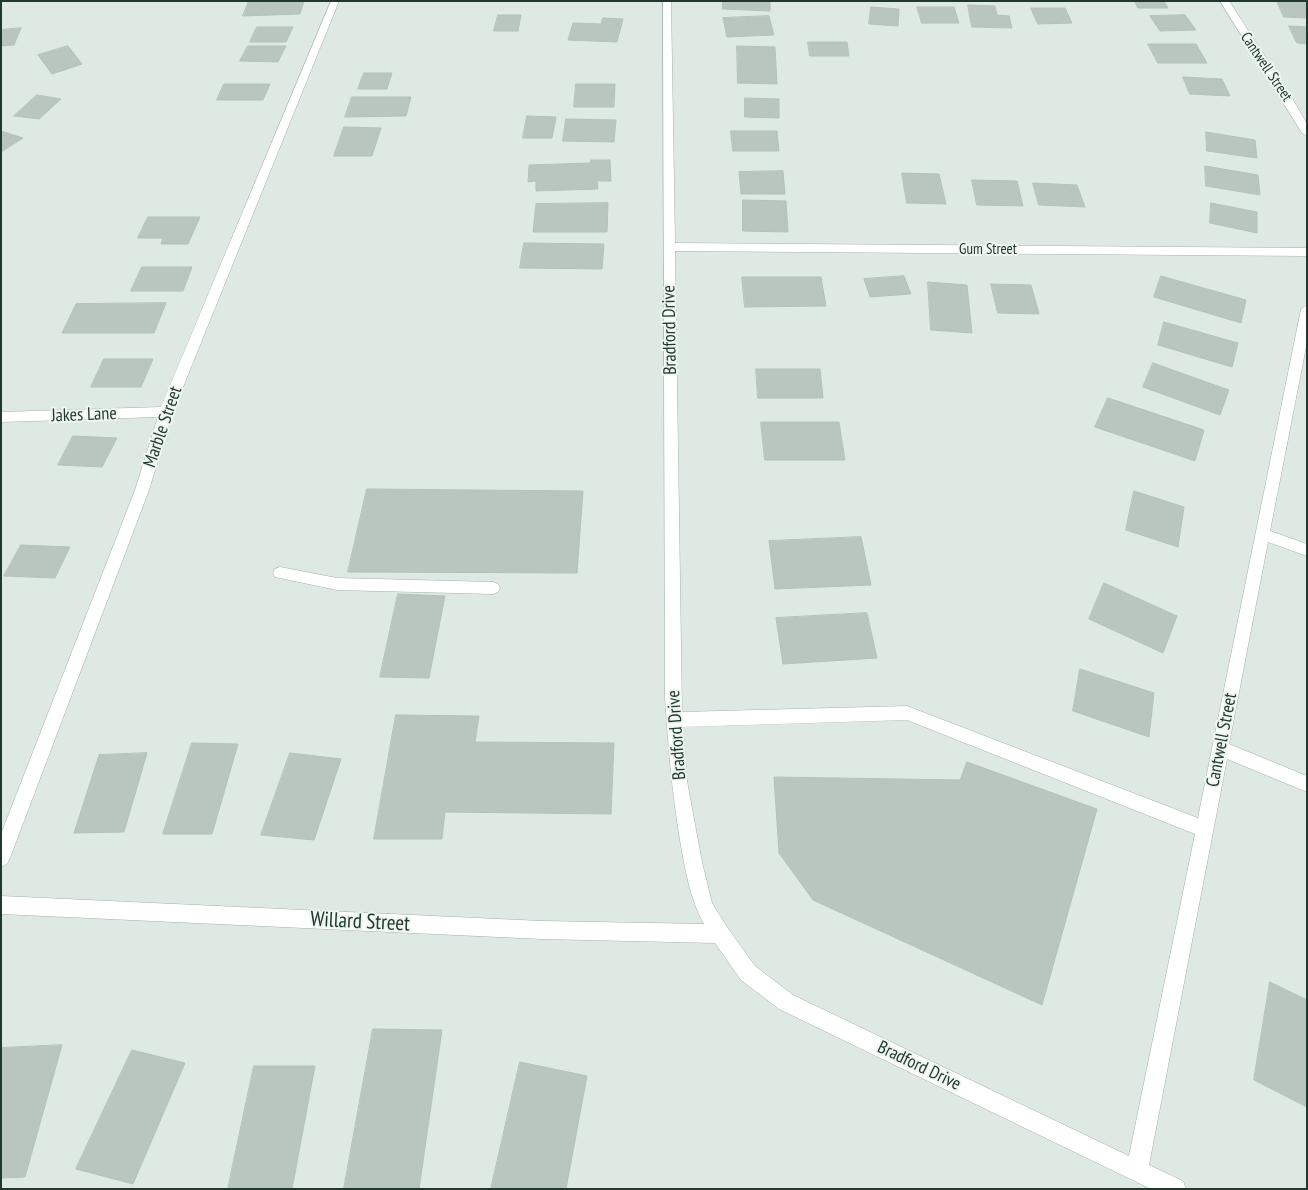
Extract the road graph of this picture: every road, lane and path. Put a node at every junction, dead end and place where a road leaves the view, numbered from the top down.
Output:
1 (335, 1) edge
2 (667, 1) edge
3 (1224, 1) edge
4 (1307, 133) edge
5 (669, 247) junction
6 (1307, 252) edge
7 (1307, 309) edge
8 (166, 412) junction
9 (1, 418) edge
10 (1262, 534) junction
11 (1307, 550) edge
12 (280, 573) dead end
13 (493, 588) dead end
14 (675, 720) junction
15 (1220, 748) junction
16 (1307, 784) edge
17 (1205, 829) junction
18 (1, 858) edge
19 (1, 905) edge
20 (720, 934) junction
21 (1137, 1171) junction
22 (1175, 1189) edge

1 - 8 street, Marble Street
2 - 5 street, Bradford Drive
3 - 4 street, Cantwell Street
5 - 6 street, Gum Street
5 - 14 street, Bradford Drive
7 - 10 street, Cantwell Street
8 - 9 street, Jakes Lane
8 - 18 street, Marble Street
10 - 11 street
10 - 15 street, Cantwell Street
12 - 13 street
14 - 17 street
14 - 20 street, Bradford Drive
15 - 16 street
15 - 17 street, Cantwell Street
17 - 21 street, Cantwell Street
19 - 20 street, Willard Street
20 - 21 street, Bradford Drive
21 - 22 street, Bradford Drive

